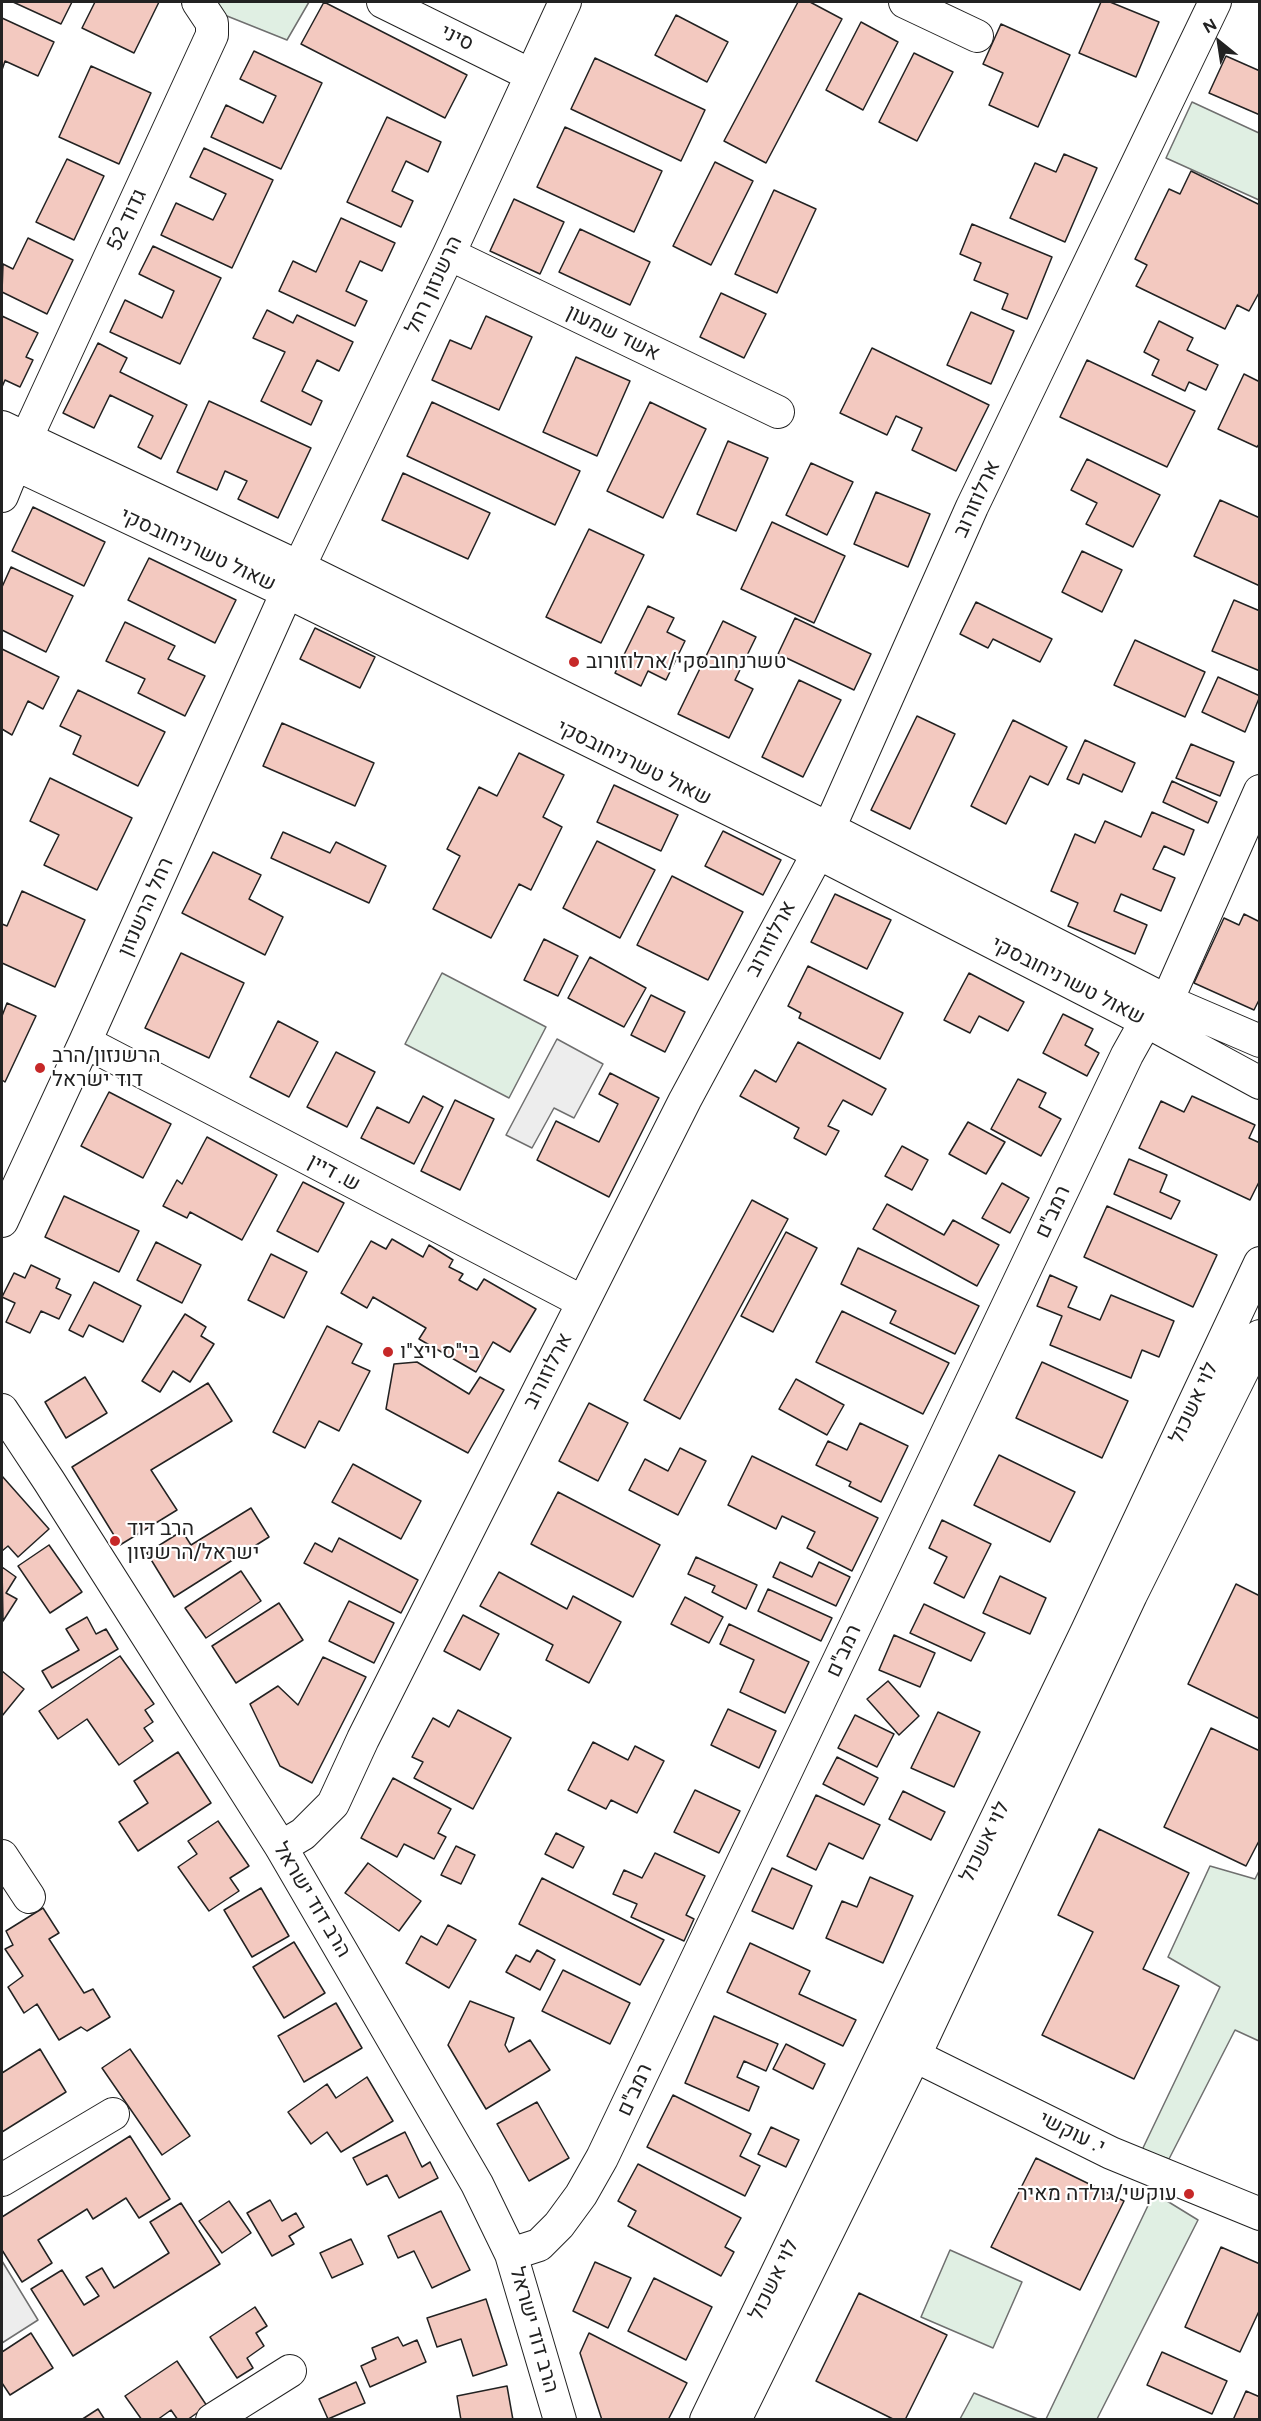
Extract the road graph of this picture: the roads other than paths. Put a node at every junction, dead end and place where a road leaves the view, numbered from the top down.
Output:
1 (198, 2) edge
2 (383, 2) edge
3 (565, 2) edge
4 (904, 2) edge
5 (1215, 2) edge
6 (977, 36) dead end
7 (531, 75) junction
8 (448, 254) junction
9 (778, 412) dead end
10 (11, 447) edge
11 (2, 496) edge
12 (293, 579) junction
13 (1260, 791) edge
14 (823, 841) junction
15 (1156, 1011) junction
16 (1260, 1041) edge
17 (85, 1042) junction
18 (1260, 1083) edge
19 (2, 1221) edge
20 (1260, 1263) edge
21 (583, 1302) junction
22 (1260, 1336) edge
23 (2, 1410) edge
24 (281, 1847) junction
25 (2, 1856) edge
26 (29, 1898) dead end
27 (902, 2049) junction
28 (113, 2114) dead end
29 (2, 2180) edge
30 (1260, 2214) edge
31 (511, 2254) junction
32 (290, 2371) dead end
33 (212, 2420) edge
34 (560, 2420) edge
35 (706, 2420) edge
36 (735, 2420) edge

1 - 10 street, גדוד 52
2 - 7 street, סיני
3 - 7 street, הרשנזון רחל
4 - 6 street
5 - 14 street, ארלוזורוב
7 - 8 street, הרשנזון רחל
8 - 9 street, אשד שמעון
8 - 12 street, הרשנזון רחל
10 - 11 street, גדוד 52
10 - 12 street, שאול טשרניחובסקי
12 - 14 street, שאול טשרניחובסקי
12 - 17 street, רחל הרשנזון
13 - 15 street, רמב"ם
14 - 15 street, שאול טשרניחובסקי
14 - 21 street, ארלוזורוב
15 - 16 street, שאול טשרניחובסקי
15 - 18 street, שאול טשרניחובסקי
15 - 31 street, רמב"ם
17 - 19 street, רחל הרשנזון
17 - 21 street, ש. דיין
20 - 27 street, לוי אשכול
21 - 24 street, ארלוזורוב
22 - 27 street, לוי אשכול
23 - 24 street, הרב דוד ישראל
24 - 31 street, הרב דוד ישראל
25 - 26 street
27 - 30 street, י. עוקשי
27 - 35 street, לוי אשכול
27 - 36 street, לוי אשכול
28 - 29 street
31 - 34 street, הרב דוד ישראל
32 - 33 street

